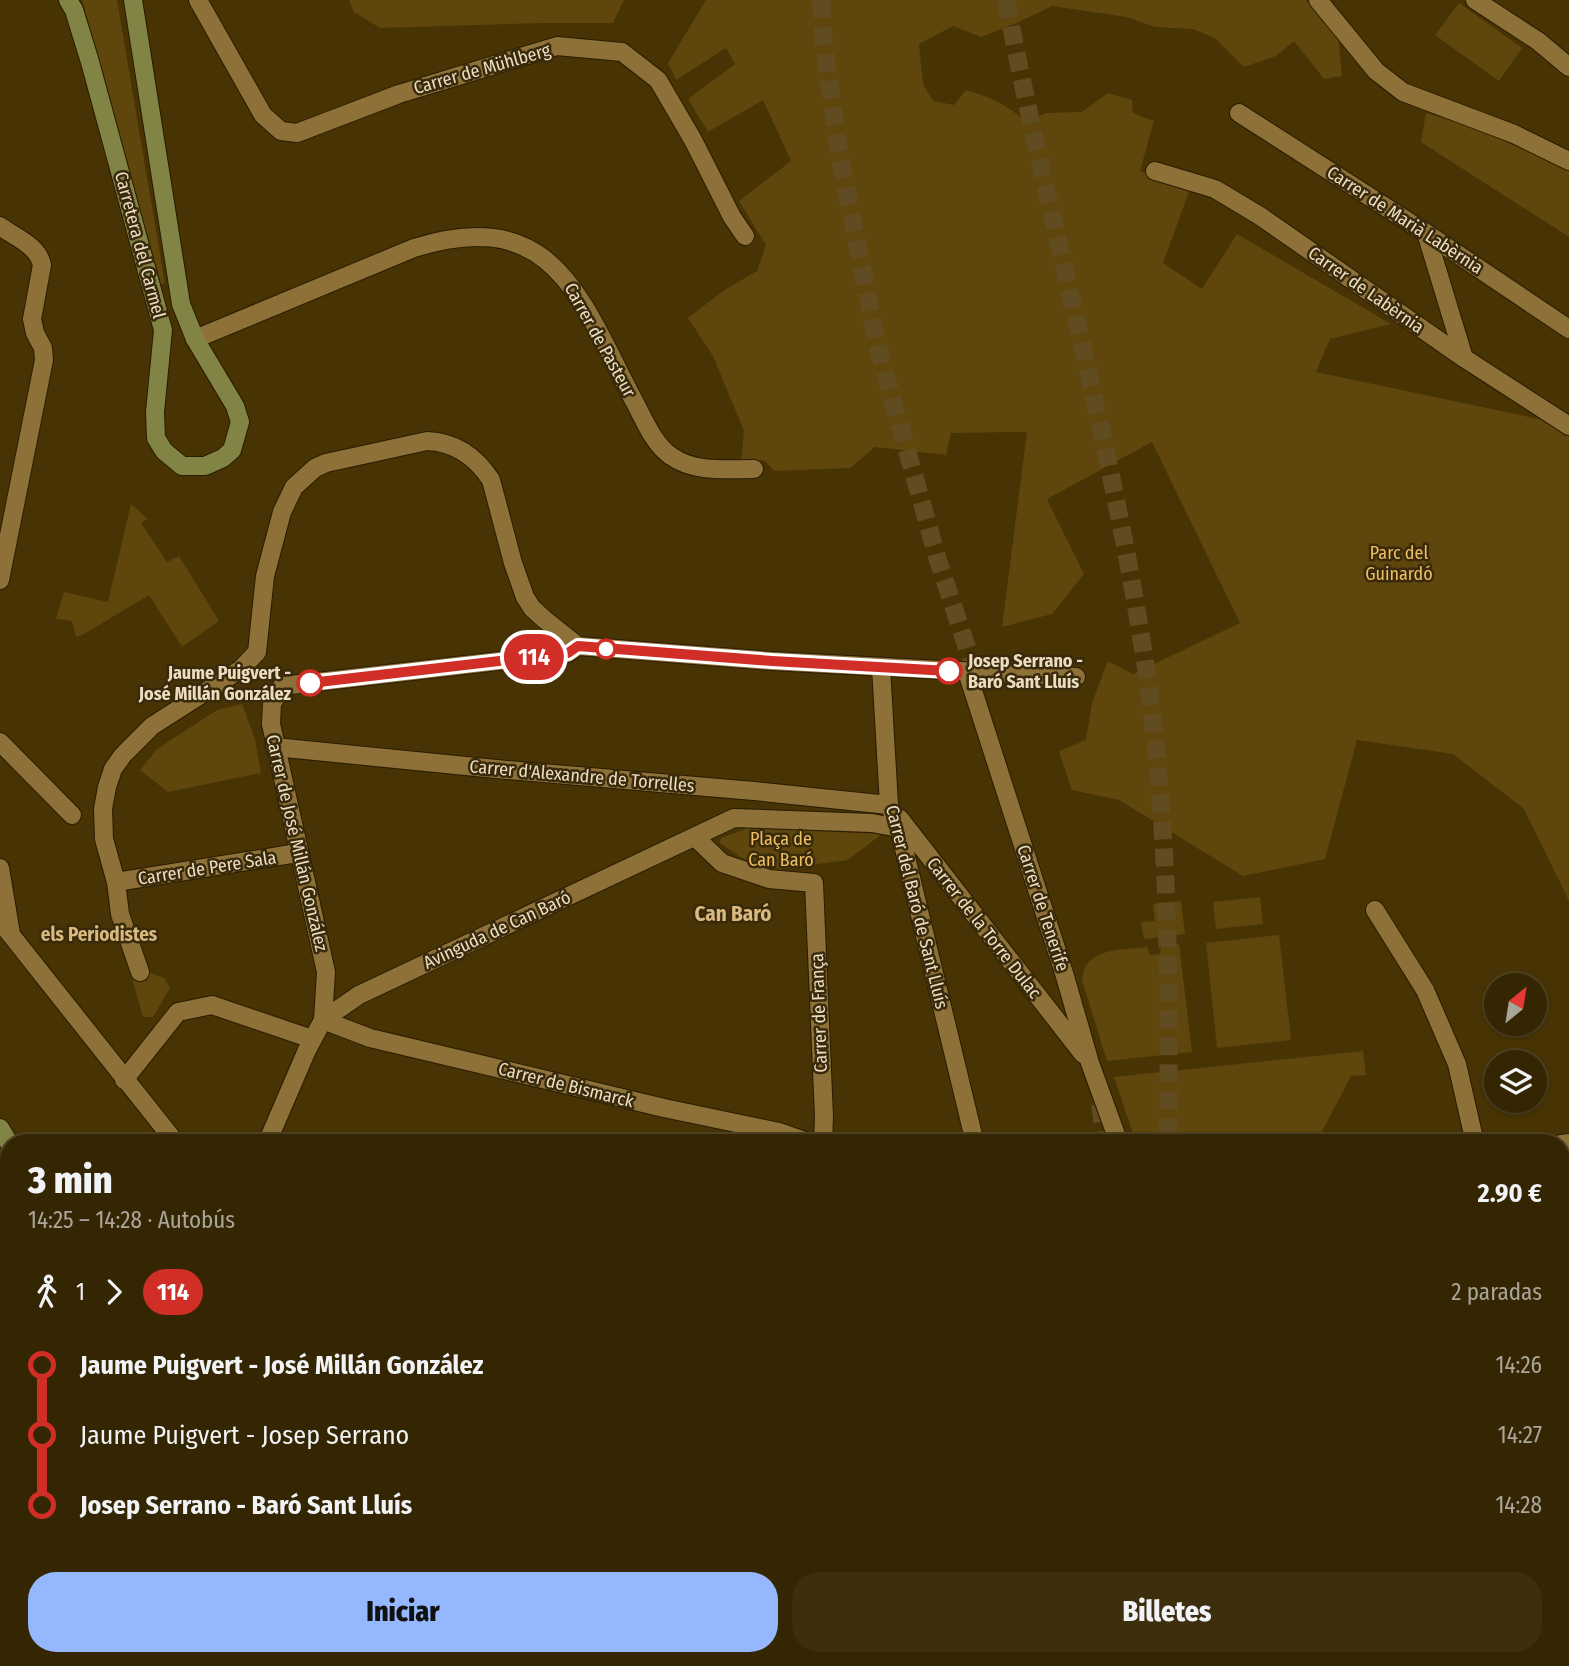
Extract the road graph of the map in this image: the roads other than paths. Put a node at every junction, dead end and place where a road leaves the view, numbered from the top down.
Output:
1 (68, 0) edge
2 (133, 0) edge
3 (198, 0) edge
4 (1318, 0) edge
5 (1475, 0) edge
6 (1569, 67) edge
7 (1239, 113) dead end
8 (1569, 161) edge
9 (1155, 171) dead end
10 (0, 226) edge
11 (1426, 233) junction
12 (745, 236) dead end
13 (1569, 329) edge
14 (195, 339) junction
15 (1464, 358) junction
16 (1569, 426) edge
17 (754, 469) dead end
18 (0, 580) edge
19 (578, 646) junction
20 (881, 667) junction
21 (967, 672) junction
22 (1076, 677) dead end
23 (0, 742) edge
24 (275, 747) junction
25 (889, 806) junction
26 (72, 815) dead end
27 (899, 828) junction
28 (695, 837) junction
29 (298, 853) junction
30 (0, 869) edge
31 (116, 882) junction
32 (1375, 911) dead end
33 (0, 921) edge
34 (11, 936) junction
35 (140, 972) dead end
36 (326, 981) junction
37 (350, 1001) junction
38 (1073, 1006) junction
39 (1054, 1017) junction
40 (323, 1020) junction
41 (312, 1039) junction
42 (1090, 1063) junction
43 (124, 1080) junction
44 (169, 1134) edge
45 (271, 1134) edge
46 (785, 1134) edge
47 (823, 1134) edge
48 (973, 1134) edge
49 (1116, 1134) edge
50 (1473, 1134) edge

1 - 14 street, Carretera del Carmel
2 - 14 street, Carretera del Carmel
3 - 12 street, Carrer de Mühlberg
4 - 8 street
5 - 6 street
7 - 11 street, Carrer de Marià Labèrnia
9 - 15 street, Carrer de Labèrnia
10 - 18 street
11 - 13 street, Carrer de Marià Labèrnia
11 - 15 street
14 - 17 street, Carrer de Pasteur
15 - 16 street, Carrer de Labèrnia
19 - 20 street
19 - 24 street, Carrer de José Millán González
19 - 31 street
20 - 21 street
20 - 25 street, Carrer del Baró de Sant Lluís
21 - 22 street
21 - 38 street, Carrer de Tenerife
23 - 26 street
24 - 25 street, Carrer d'Alexandre de Torrelles
24 - 29 street, Carrer de José Millán González
25 - 27 street, Carrer del Baró de Sant Lluís
25 - 39 street, Carrer de la Torre Dulac
27 - 28 street
27 - 48 street, Carrer del Baró de Sant Lluís
28 - 37 street, Avinguda de Can Baró
28 - 47 street, Carrer de França
29 - 31 street, Carrer de Pere Sala
29 - 36 street, Carrer de José Millán González
30 - 34 street
31 - 35 street
32 - 50 street
33 - 34 street
34 - 43 street
36 - 37 street
36 - 40 street, Carrer de José Millán González
37 - 40 street, Avinguda de Can Baró
38 - 39 street
38 - 42 street, Carrer de Tenerife
39 - 42 street, Carrer de la Torre Dulac
40 - 41 street, Avinguda de Can Baró
40 - 46 street, Carrer de Bismarck
41 - 43 street
41 - 45 street, Avinguda de Can Baró
42 - 49 street, Carrer de Tenerife
43 - 44 street

